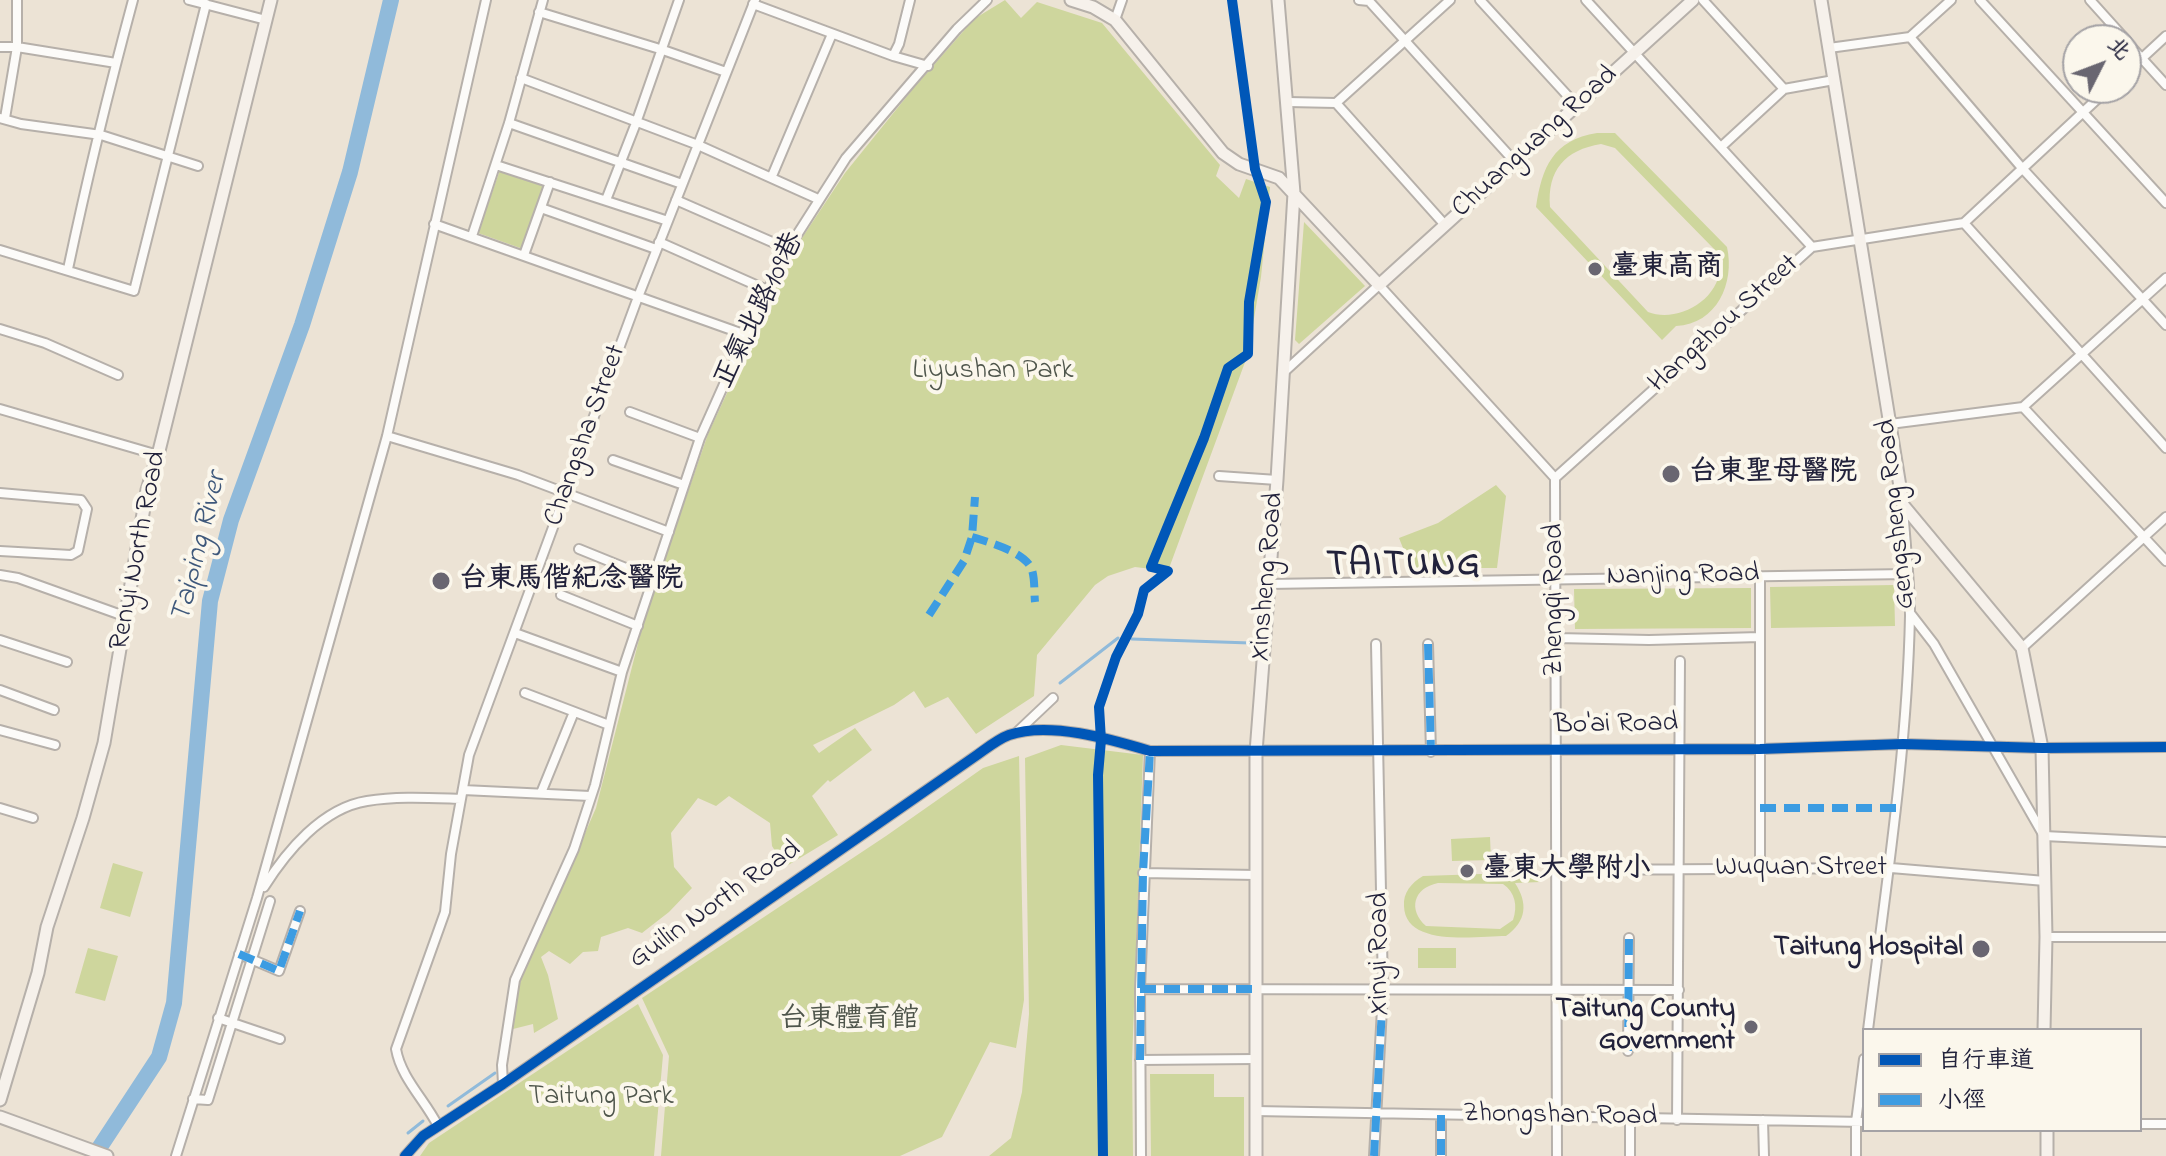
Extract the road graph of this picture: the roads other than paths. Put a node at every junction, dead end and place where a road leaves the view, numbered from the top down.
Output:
1 (17, 0) edge
2 (133, 0) edge
3 (189, 0) edge
4 (271, 0) edge
5 (486, 0) edge
6 (543, 0) edge
7 (679, 0) edge
8 (910, 0) edge
9 (987, 0) edge
10 (1071, 0) edge
11 (1122, 0) edge
12 (1278, 0) edge
13 (1359, 0) edge
14 (1450, 0) edge
15 (1480, 0) edge
16 (1586, 0) edge
17 (1693, 0) edge
18 (1703, 0) edge
19 (1821, 0) edge
20 (1951, 0) edge
21 (1980, 0) edge
22 (2090, 0) edge
23 (754, 2) edge
24 (206, 4) junction
25 (539, 12) junction
26 (266, 20) junction
27 (1115, 20) junction
28 (2112, 24) edge
29 (832, 34) junction
30 (2166, 36) edge
31 (1910, 37) junction
32 (1406, 41) junction
33 (0, 47) edge
34 (17, 47) junction
35 (1829, 48) junction
36 (663, 50) junction
37 (1635, 53) junction
38 (893, 56) junction
39 (2142, 58) joint
40 (116, 63) junction
41 (928, 66) junction
42 (726, 72) junction
43 (521, 78) junction
44 (1834, 80) junction
45 (2166, 85) edge
46 (1784, 89) junction
47 (1288, 102) junction
48 (1336, 103) junction
49 (2092, 104) edge
50 (1577, 106) junction
51 (2083, 112) junction
52 (3, 118) edge
53 (509, 123) junction
54 (636, 123) junction
55 (101, 135) junction
56 (698, 145) junction
57 (1721, 147) junction
58 (169, 157) junction
59 (622, 162) junction
60 (1515, 162) junction
61 (496, 165) junction
62 (198, 166) dead end
63 (2022, 168) junction
64 (772, 176) junction
65 (550, 182) junction
66 (682, 184) junction
67 (1294, 193) junction
68 (818, 199) junction
69 (606, 200) junction
70 (676, 200) junction
71 (2166, 203) edge
72 (541, 208) junction
73 (668, 221) junction
74 (1964, 223) junction
75 (434, 224) junction
76 (1445, 225) junction
77 (472, 236) junction
78 (1860, 241) junction
79 (658, 246) junction
80 (1812, 247) junction
81 (788, 249) junction
82 (0, 250) edge
83 (524, 255) junction
84 (68, 269) junction
85 (2166, 278) edge
86 (1379, 285) junction
87 (767, 290) junction
88 (638, 297) junction
89 (2143, 300) junction
90 (2166, 325) edge
91 (0, 329) edge
92 (746, 335) junction
93 (2082, 354) junction
94 (1284, 372) junction
95 (118, 375) dead end
96 (2023, 407) junction
97 (0, 409) edge
98 (630, 412) dead end
99 (1890, 424) junction
100 (387, 436) junction
101 (700, 438) junction
102 (2166, 448) edge
103 (158, 455) junction
104 (613, 460) dead end
105 (1219, 476) dead end
106 (1555, 478) junction
107 (1277, 480) junction
108 (684, 485) junction
109 (566, 491) junction
110 (0, 493) edge
111 (1903, 505) junction
112 (2166, 517) edge
113 (669, 532) junction
114 (2145, 536) junction
115 (579, 549) dead end
116 (0, 551) edge
117 (2166, 561) edge
118 (1907, 574) junction
119 (0, 575) edge
120 (1760, 576) junction
121 (653, 579) junction
122 (1557, 580) junction
123 (1268, 584) junction
124 (561, 595) dead end
125 (1910, 612) junction
126 (124, 616) junction
127 (638, 626) junction
128 (515, 633) junction
129 (1760, 637) junction
130 (1557, 638) junction
131 (0, 640) edge
132 (1376, 644) dead end
133 (1428, 644) dead end
134 (2022, 648) junction
135 (1680, 661) dead end
136 (67, 662) dead end
137 (622, 672) junction
138 (0, 690) edge
139 (525, 693) dead end
140 (1053, 698) dead end
141 (54, 710) dead end
142 (574, 712) junction
143 (609, 725) junction
144 (0, 730) edge
145 (1069, 730) joint
146 (1016, 733) junction
147 (1903, 744) junction
148 (55, 745) dead end
149 (1994, 747) junction
150 (2166, 747) edge
151 (2042, 748) junction
152 (1760, 749) junction
153 (1679, 750) junction
154 (1150, 751) junction
155 (1379, 751) junction
156 (1556, 751) junction
157 (1256, 752) junction
158 (1431, 752) junction
159 (541, 793) junction
160 (462, 795) junction
161 (590, 796) junction
162 (0, 808) edge
163 (33, 818) dead end
164 (2044, 836) junction
165 (2166, 842) edge
166 (1891, 868) junction
167 (1679, 869) junction
168 (1760, 869) junction
169 (1556, 870) junction
170 (1143, 873) junction
171 (1256, 875) junction
172 (2045, 881) junction
173 (257, 898) junction
174 (270, 901) dead end
175 (300, 911) dead end
176 (2046, 937) junction
177 (2166, 937) edge
178 (1629, 938) dead end
179 (239, 954) junction
180 (252, 960) junction
181 (1140, 989) junction
182 (1255, 989) junction
183 (1556, 989) junction
184 (1628, 989) junction
185 (1383, 990) junction
186 (1679, 990) junction
187 (218, 1018) junction
188 (232, 1023) junction
189 (1868, 1028) edge
190 (2044, 1028) edge
191 (280, 1039) dead end
192 (1628, 1051) dead end
193 (1255, 1059) junction
194 (1140, 1060) junction
195 (503, 1084) junction
196 (1862, 1090) edge
197 (193, 1099) junction
198 (0, 1100) edge
199 (1255, 1111) junction
200 (1377, 1114) junction
201 (1441, 1115) junction
202 (1556, 1116) junction
203 (0, 1117) edge
204 (1630, 1119) junction
205 (1677, 1120) junction
206 (1763, 1120) junction
207 (1860, 1122) edge
208 (2142, 1124) edge
209 (2166, 1124) edge
210 (438, 1126) junction
211 (2047, 1132) edge
212 (107, 1156) edge
213 (176, 1156) edge
214 (405, 1156) edge
215 (1141, 1156) edge
216 (1256, 1156) edge
217 (1374, 1156) edge
218 (1441, 1156) edge
219 (1557, 1156) edge
220 (1630, 1156) edge
221 (1764, 1156) edge
222 (1856, 1156) edge
223 (2047, 1156) edge

1 - 34 street
2 - 40 street
3 - 24 street
4 - 26 street, Renyi North Road
5 - 75 street
6 - 25 street
7 - 36 street
8 - 38 street
9 - 41 street, 正氣北路109巷
10 - 27 street
11 - 27 street
12 - 47 street, Xinsheng Road
13 - 32 street
14 - 32 street
15 - 50 street
16 - 37 street
17 - 37 street, Chuanguang Road
18 - 46 street
19 - 35 street, Gengsheng Road
20 - 31 street
21 - 51 street
22 - 28 street
23 - 29 street
23 - 42 street, Changsha Street
24 - 26 street
24 - 58 street
25 - 36 street
25 - 43 street
26 - 103 street, Renyi North Road
27 - 67 street
29 - 38 street
29 - 64 street
30 - 39 street
31 - 35 street
31 - 63 street
32 - 48 street
32 - 60 street
33 - 34 street
34 - 40 street
34 - 52 street
35 - 44 street, Gengsheng Road
36 - 42 street
36 - 54 street
37 - 50 street, Chuanguang Road
37 - 57 street
38 - 41 street
39 - 45 street
40 - 55 street
41 - 68 street, 正氣北路109巷
42 - 56 street, Changsha Street
43 - 53 street
43 - 54 street
44 - 46 street
44 - 78 street, Gengsheng Road
46 - 57 street
47 - 48 street
47 - 67 street, Xinsheng Road
48 - 76 street
49 - 51 street
50 - 60 street, Chuanguang Road
51 - 63 street
51 - 71 street
52 - 55 street
53 - 59 street
53 - 61 street
54 - 56 street
54 - 59 street
55 - 58 street
55 - 84 street
56 - 64 street
56 - 66 street, Changsha Street
57 - 80 street
58 - 62 street
58 - 84 street
59 - 66 street
59 - 69 street
60 - 76 street, Chuanguang Road
61 - 65 street
61 - 77 street
63 - 74 street
63 - 89 street
64 - 68 street
65 - 69 street
65 - 72 street
66 - 70 street, Changsha Street
67 - 86 street
67 - 94 street, Xinsheng Road
68 - 81 street, 正氣北路109巷
69 - 73 street
70 - 73 street, Changsha Street
70 - 81 street
72 - 79 street
72 - 83 street
73 - 79 street, Changsha Street
74 - 78 street, Hangzhou Street
74 - 93 street
75 - 77 street
75 - 100 street
76 - 86 street, Chuanguang Road
77 - 83 street
78 - 80 street, Hangzhou Street
78 - 99 street, Gengsheng Road
79 - 87 street
79 - 88 street, Changsha Street
80 - 106 street, Hangzhou Street
81 - 87 street, 正氣北路109巷
82 - 84 street
83 - 88 street
85 - 89 street
86 - 94 street
86 - 106 street
87 - 92 street, 正氣北路109巷
88 - 92 street
88 - 109 street, Changsha Street
89 - 90 street
89 - 93 street
91 - 95 street
92 - 101 street, 正氣北路109巷
93 - 96 street
93 - 102 street
94 - 107 street, Xinsheng Road
96 - 99 street
96 - 114 street
97 - 103 street
98 - 101 street
99 - 111 street, Gengsheng Road
100 - 109 street
100 - 173 street
101 - 108 street, 正氣北路109巷
103 - 126 street, Renyi North Road
104 - 108 street
105 - 107 street
106 - 122 street, Zhengqi Road
107 - 123 street, Xinsheng Road
108 - 113 street, 正氣北路109巷
109 - 113 street
109 - 128 street, Changsha Street
110 - 116 street
111 - 118 street, Gengsheng Road
111 - 134 street
112 - 114 street
113 - 121 street, 正氣北路109巷
114 - 117 street
114 - 134 street
115 - 121 street
118 - 120 street, Nanjing Road
118 - 125 street, Gengsheng Road
119 - 126 street
120 - 122 street, Nanjing Road
120 - 129 street
121 - 127 street, 正氣北路109巷
122 - 123 street, Nanjing Road
122 - 130 street, Zhengqi Road
123 - 157 street, Xinsheng Road
124 - 127 street
125 - 147 street, Gengsheng Road
125 - 149 street
126 - 198 street, Renyi North Road
127 - 137 street, 正氣北路109巷
128 - 137 street
128 - 160 street, Changsha Street
129 - 130 street
129 - 152 street
130 - 156 street, Zhengqi Road
131 - 136 street
132 - 155 street, Xinyi Road
133 - 158 street
134 - 151 street
135 - 153 street
137 - 143 street, 正氣北路109巷
138 - 141 street
139 - 142 street
140 - 146 street
142 - 143 street
142 - 159 street
143 - 161 street, 正氣北路109巷
144 - 148 street
145 - 146 street, Guilin North Road
145 - 154 street, Bo'ai Road
146 - 195 street, Guilin North Road
147 - 149 street, Bo'ai Road
147 - 152 street, Bo'ai Road
147 - 166 street, Gengsheng Road
149 - 151 street, Bo'ai Road
149 - 164 street
150 - 151 street, Bo'ai Road
151 - 164 street
152 - 153 street, Bo'ai Road
152 - 168 street
153 - 156 street, Bo'ai Road
153 - 167 street
154 - 157 street, Bo'ai Road
154 - 170 street
155 - 157 street, Bo'ai Road
155 - 158 street, Bo'ai Road
155 - 185 street, Xinyi Road
156 - 158 street, Bo'ai Road
156 - 169 street, Zhengqi Road
157 - 171 street, Xinsheng Road
159 - 160 street
159 - 161 street
160 - 173 street
160 - 210 street, Changsha Street
161 - 195 street, 正氣北路109巷
162 - 163 street
164 - 165 street
164 - 172 street
166 - 168 street, Wuquan Street
166 - 172 street, Wuquan Street
166 - 189 street, Gengsheng Road
167 - 168 street, Wuquan Street
167 - 169 street, Wuquan Street
167 - 186 street
169 - 183 street, Zhengqi Road
170 - 171 street
170 - 181 street
171 - 182 street, Xinsheng Road
172 - 176 street
173 - 179 street
174 - 180 street
175 - 180 street
176 - 177 street
176 - 190 street
178 - 184 street
179 - 180 street
179 - 187 street
180 - 188 street
181 - 182 street
181 - 194 street
182 - 185 street
182 - 193 street, Xinsheng Road
183 - 184 street
183 - 185 street
183 - 202 street, Zhengqi Road
184 - 186 street
184 - 192 street
185 - 200 street, Xinyi Road
186 - 205 street
187 - 188 street
187 - 197 street
188 - 191 street
188 - 197 street
193 - 194 street
193 - 199 street, Xinsheng Road
194 - 215 street
195 - 210 street, Guilin North Road
196 - 207 street
197 - 213 street
199 - 200 street, Zhongshan Road
199 - 216 street, Xinsheng Road
200 - 201 street, Zhongshan Road
200 - 217 street, Xinyi Road
201 - 202 street, Zhongshan Road
201 - 218 street
202 - 204 street, Zhongshan Road
202 - 219 street, Zhengqi Road
203 - 212 street
204 - 205 street, Zhongshan Road
204 - 220 street
205 - 206 street, Zhongshan Road
206 - 207 street, Zhongshan Road
206 - 221 street
207 - 222 street
208 - 209 street
210 - 214 street, Guilin North Road
211 - 223 street

